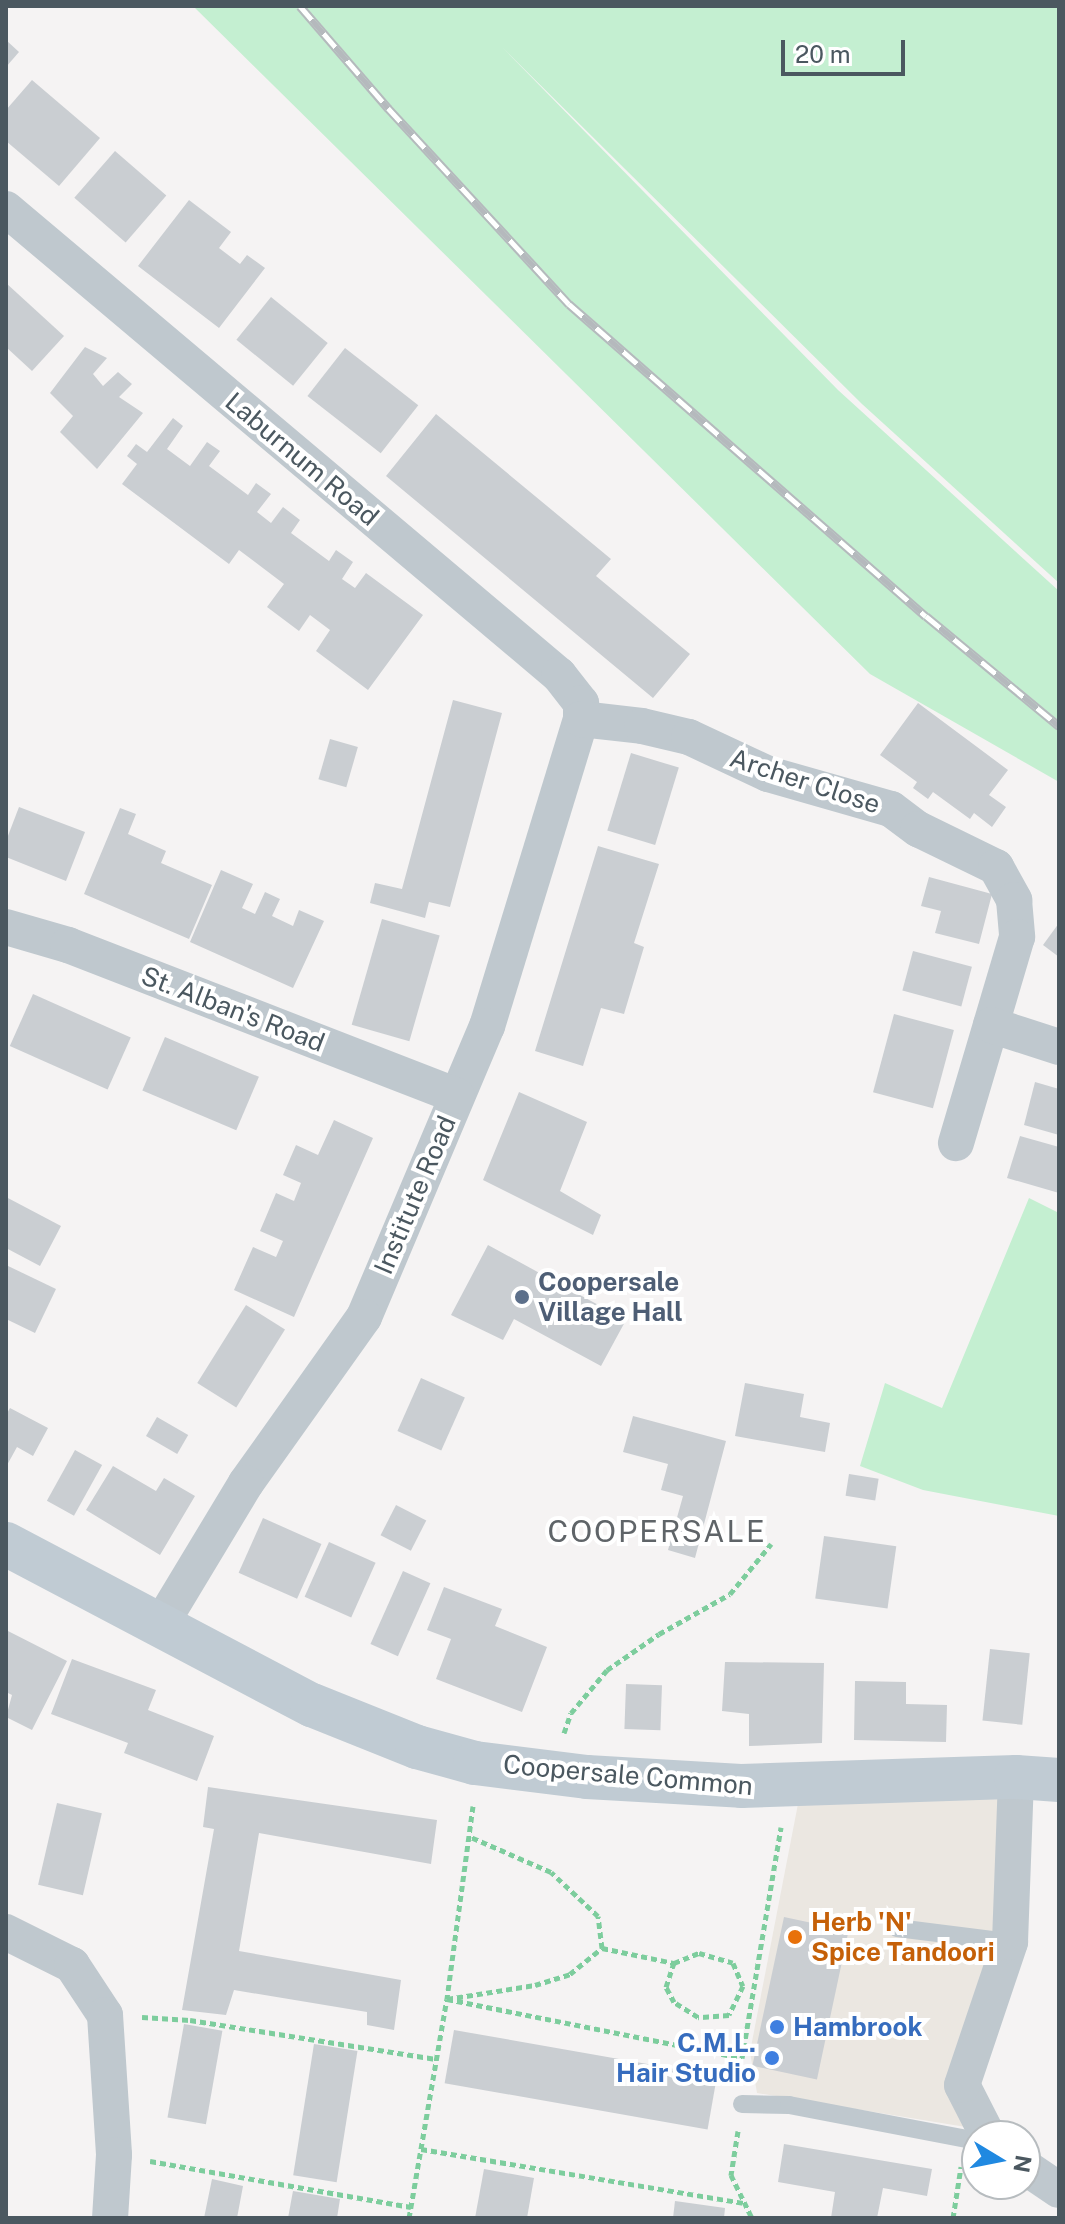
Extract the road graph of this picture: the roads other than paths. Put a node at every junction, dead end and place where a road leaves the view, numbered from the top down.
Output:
1 (6, 209) edge
2 (581, 719) junction
3 (6, 927) edge
4 (991, 1025) junction
5 (1059, 1047) edge
6 (457, 1096) junction
7 (956, 1143) dead end
8 (6, 1544) edge
9 (159, 1627) junction
10 (1016, 1777) junction
11 (1059, 1780) edge
12 (897, 1928) dead end
13 (6, 1932) edge
14 (1010, 1942) junction
15 (742, 2104) road end
16 (972, 2120) edge
17 (961, 2135) edge
18 (1041, 2178) edge
19 (1059, 2190) edge
20 (110, 2218) edge

1 - 2 street, Laburnum Road
2 - 4 street, Archer Close
2 - 6 street, Institute Road
3 - 6 street, St. Alban's Road
4 - 5 street
4 - 7 street, Archer Close
6 - 9 street, Institute Road
8 - 9 street, Coopersale Common
9 - 10 street, Coopersale Common
10 - 11 street, Coopersale Common
10 - 14 street
12 - 14 lane
13 - 20 street
14 - 16 street
15 - 17 lane
18 - 19 street

